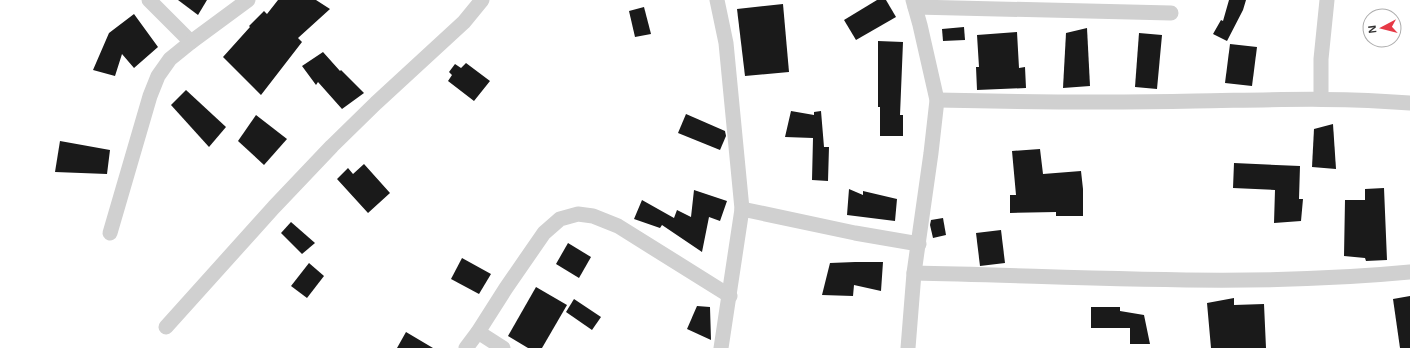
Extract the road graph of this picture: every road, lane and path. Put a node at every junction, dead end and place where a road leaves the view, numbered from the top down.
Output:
1 (149, 0) edge
2 (248, 0) edge
3 (482, 0) edge
4 (717, 0) edge
5 (1327, 0) edge
6 (914, 3) edge
7 (1171, 13) dead end
8 (191, 42) junction
9 (1321, 99) junction
10 (937, 100) junction
11 (1410, 103) edge
12 (742, 209) junction
13 (110, 233) dead end
14 (919, 244) junction
15 (1410, 272) edge
16 (914, 273) junction
17 (730, 296) junction
18 (166, 327) dead end
19 (478, 332) junction
20 (466, 348) edge
21 (503, 348) edge
22 (721, 348) edge
23 (908, 348) edge

1 - 8 street
2 - 8 street
3 - 18 street
4 - 12 street
5 - 9 street
6 - 7 street
6 - 10 street
8 - 13 street
9 - 10 street
9 - 11 street
10 - 14 street
12 - 14 street
12 - 17 street
14 - 16 street
15 - 16 street
16 - 23 street
17 - 19 street
17 - 22 street
19 - 20 street
19 - 21 street

